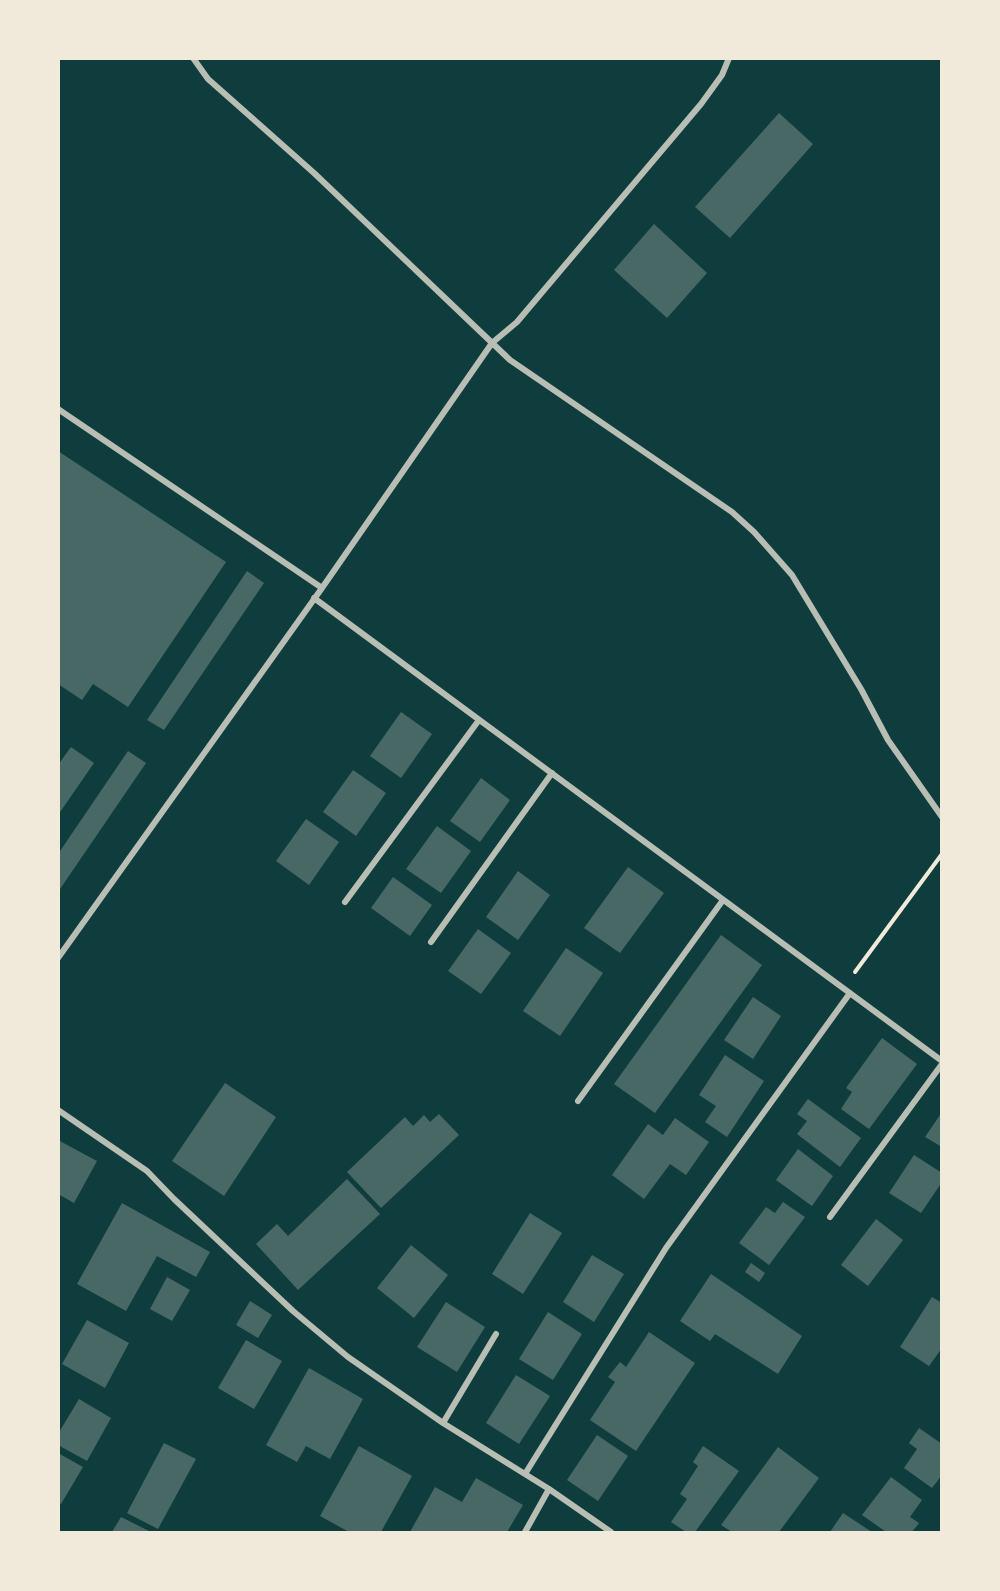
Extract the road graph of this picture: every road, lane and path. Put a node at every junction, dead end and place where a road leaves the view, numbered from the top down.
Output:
1 (193, 58) edge
2 (729, 58) edge
3 (492, 343) junction
4 (58, 409) edge
5 (322, 588) junction
6 (314, 598) junction
7 (479, 720) junction
8 (552, 773) junction
9 (942, 818) edge
10 (942, 854) edge
11 (723, 900) junction
12 (345, 902) dead end
13 (432, 942) dead end
14 (58, 958) edge
15 (843, 988) junction
16 (850, 993) junction
17 (942, 1062) edge
18 (578, 1101) dead end
19 (58, 1110) edge
20 (830, 1217) dead end
21 (496, 1335) dead end
22 (443, 1423) junction
23 (525, 1474) junction
24 (549, 1489) junction
25 (525, 1533) edge
26 (611, 1533) edge

1 - 3 street
2 - 3 street
3 - 5 street
3 - 9 street
4 - 5 street
5 - 6 street
6 - 7 street
6 - 14 street
7 - 8 street
7 - 12 street
8 - 11 street
8 - 13 street
10 - 15 path
11 - 15 street
11 - 18 street
15 - 16 street
16 - 17 street
16 - 23 street
17 - 20 street
19 - 22 street
21 - 22 street
22 - 23 street
23 - 24 street
24 - 25 street
24 - 26 street

